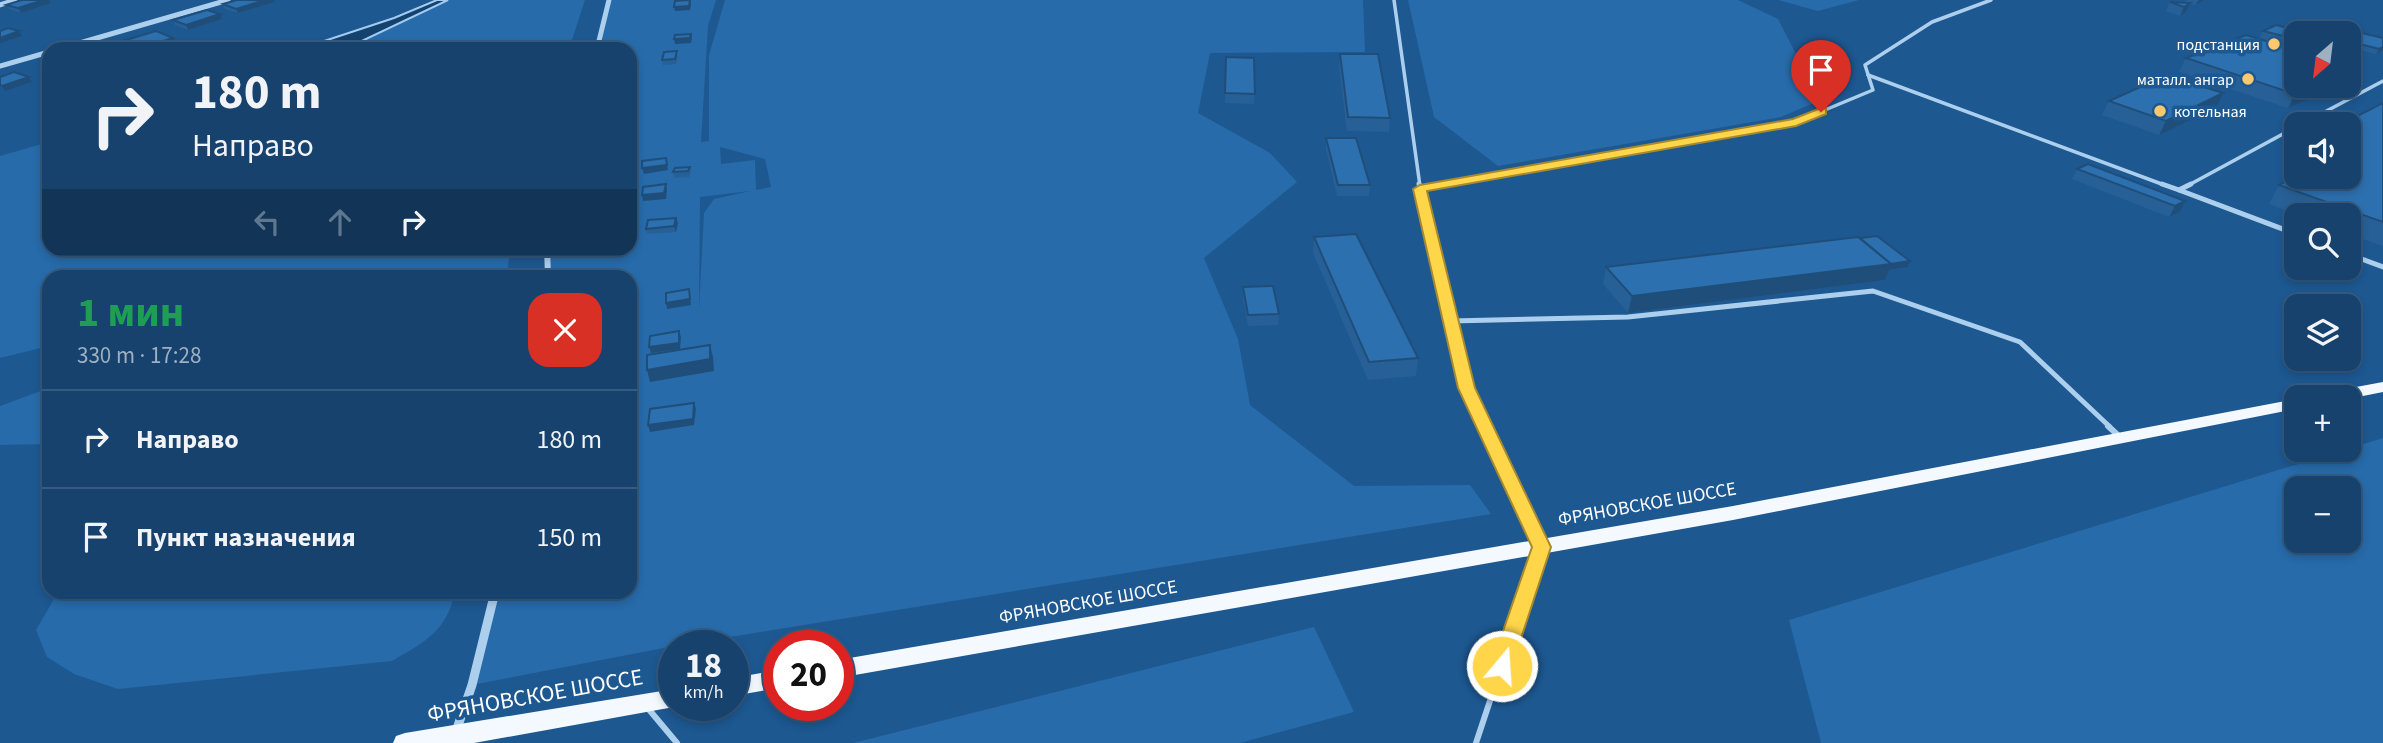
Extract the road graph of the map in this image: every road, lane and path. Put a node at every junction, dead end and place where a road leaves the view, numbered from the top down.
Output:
1 (15, 0) edge
2 (228, 0) edge
3 (609, 0) edge
4 (1394, 0) edge
5 (1991, 0) edge
6 (0, 5) edge
7 (83, 42) edge
8 (599, 42) edge
9 (42, 54) edge
10 (0, 66) edge
11 (1868, 75) junction
12 (2383, 81) edge
13 (2325, 112) edge
14 (2284, 133) edge
15 (1420, 189) junction
16 (2179, 190) junction
17 (2284, 229) edge
18 (2361, 259) edge
19 (2383, 267) edge
20 (1451, 321) junction
21 (2383, 387) edge
22 (2361, 391) edge
23 (2284, 406) edge
24 (2121, 438) junction
25 (1541, 547) junction
26 (493, 599) edge
27 (854, 666) edge
28 (658, 701) edge
29 (644, 703) junction
30 (452, 740) edge
31 (405, 743) edge
32 (677, 743) edge
33 (1476, 743) edge

1 - 6 street
2 - 7 street
3 - 8 street
4 - 15 lane
5 - 11 lane
9 - 10 street
11 - 15 lane
11 - 16 lane
12 - 13 lane
14 - 16 lane
15 - 20 lane
16 - 17 lane
18 - 19 lane
20 - 24 lane
20 - 25 lane
21 - 22 main road
23 - 24 main road, ФРЯНОВСКОЕ ШОССЕ
24 - 25 main road, ФРЯНОВСКОЕ ШОССЕ
25 - 27 main road, ФРЯНОВСКОЕ ШОССЕ
25 - 33 lane
26 - 30 street
28 - 29 main road, ФРЯНОВСКОЕ ШОССЕ
29 - 30 main road, ФРЯНОВСКОЕ ШОССЕ
29 - 32 lane
30 - 31 main road, ФРЯНОВСКОЕ ШОССЕ

